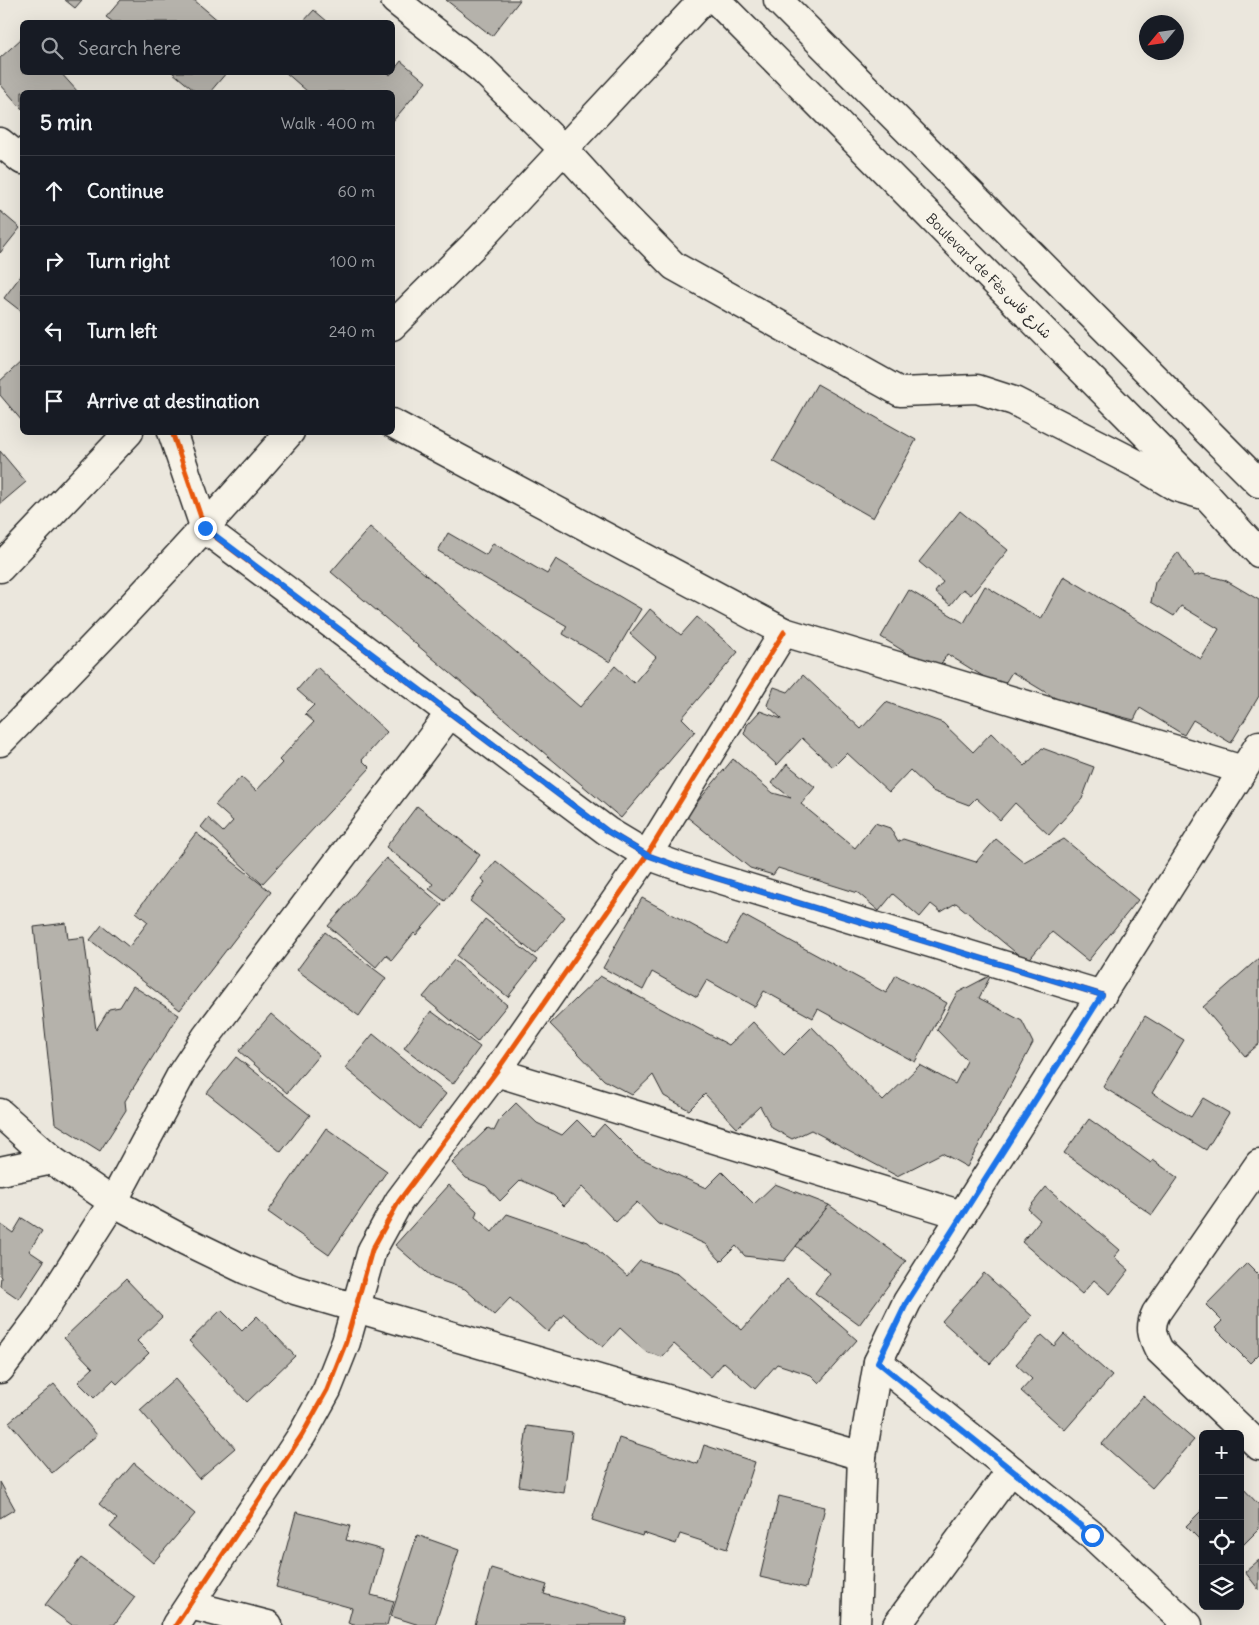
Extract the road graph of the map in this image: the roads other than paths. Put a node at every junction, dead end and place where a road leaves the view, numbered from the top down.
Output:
1 (395, 0) edge
2 (703, 0) edge
3 (716, 0) edge
4 (778, 0) edge
5 (0, 142) edge
6 (564, 150) junction
7 (20, 158) edge
8 (395, 323) edge
9 (395, 425) edge
10 (126, 435) edge
11 (173, 435) edge
12 (287, 435) edge
13 (1259, 483) edge
14 (1207, 496) junction
15 (205, 528) junction
16 (1259, 553) edge
17 (0, 568) edge
18 (784, 632) junction
19 (451, 712) junction
20 (0, 742) edge
21 (1259, 745) edge
22 (1244, 770) junction
23 (647, 855) junction
24 (1102, 995) junction
25 (496, 1072) junction
26 (0, 1113) edge
27 (52, 1160) junction
28 (1259, 1164) edge
29 (0, 1172) edge
30 (113, 1202) junction
31 (962, 1215) junction
32 (355, 1306) junction
33 (878, 1362) junction
34 (0, 1369) edge
35 (1259, 1446) edge
36 (862, 1456) junction
37 (1011, 1470) junction
38 (183, 1615) edge
39 (268, 1625) edge
40 (856, 1625) edge
41 (897, 1625) edge
42 (1188, 1625) edge

1 - 6 street
2 - 6 street
3 - 14 street, Boulevard de Fès شارع فاس
4 - 13 street
5 - 7 street
6 - 8 street
6 - 14 street
9 - 18 street
10 - 17 street
11 - 15 street
12 - 15 street
14 - 16 street, Boulevard de Fès شارع فاس
15 - 19 street
15 - 20 street
18 - 22 street
18 - 23 street
19 - 23 street
19 - 30 street
21 - 22 street
22 - 24 street
23 - 24 street
23 - 25 street
24 - 31 street
25 - 31 street
25 - 32 street
26 - 27 street
27 - 29 street
27 - 30 street
28 - 35 street
30 - 32 street
30 - 34 street
31 - 33 street
32 - 36 street
32 - 38 street
33 - 36 street
33 - 37 street
36 - 40 street
37 - 41 street
37 - 42 street
38 - 39 street

